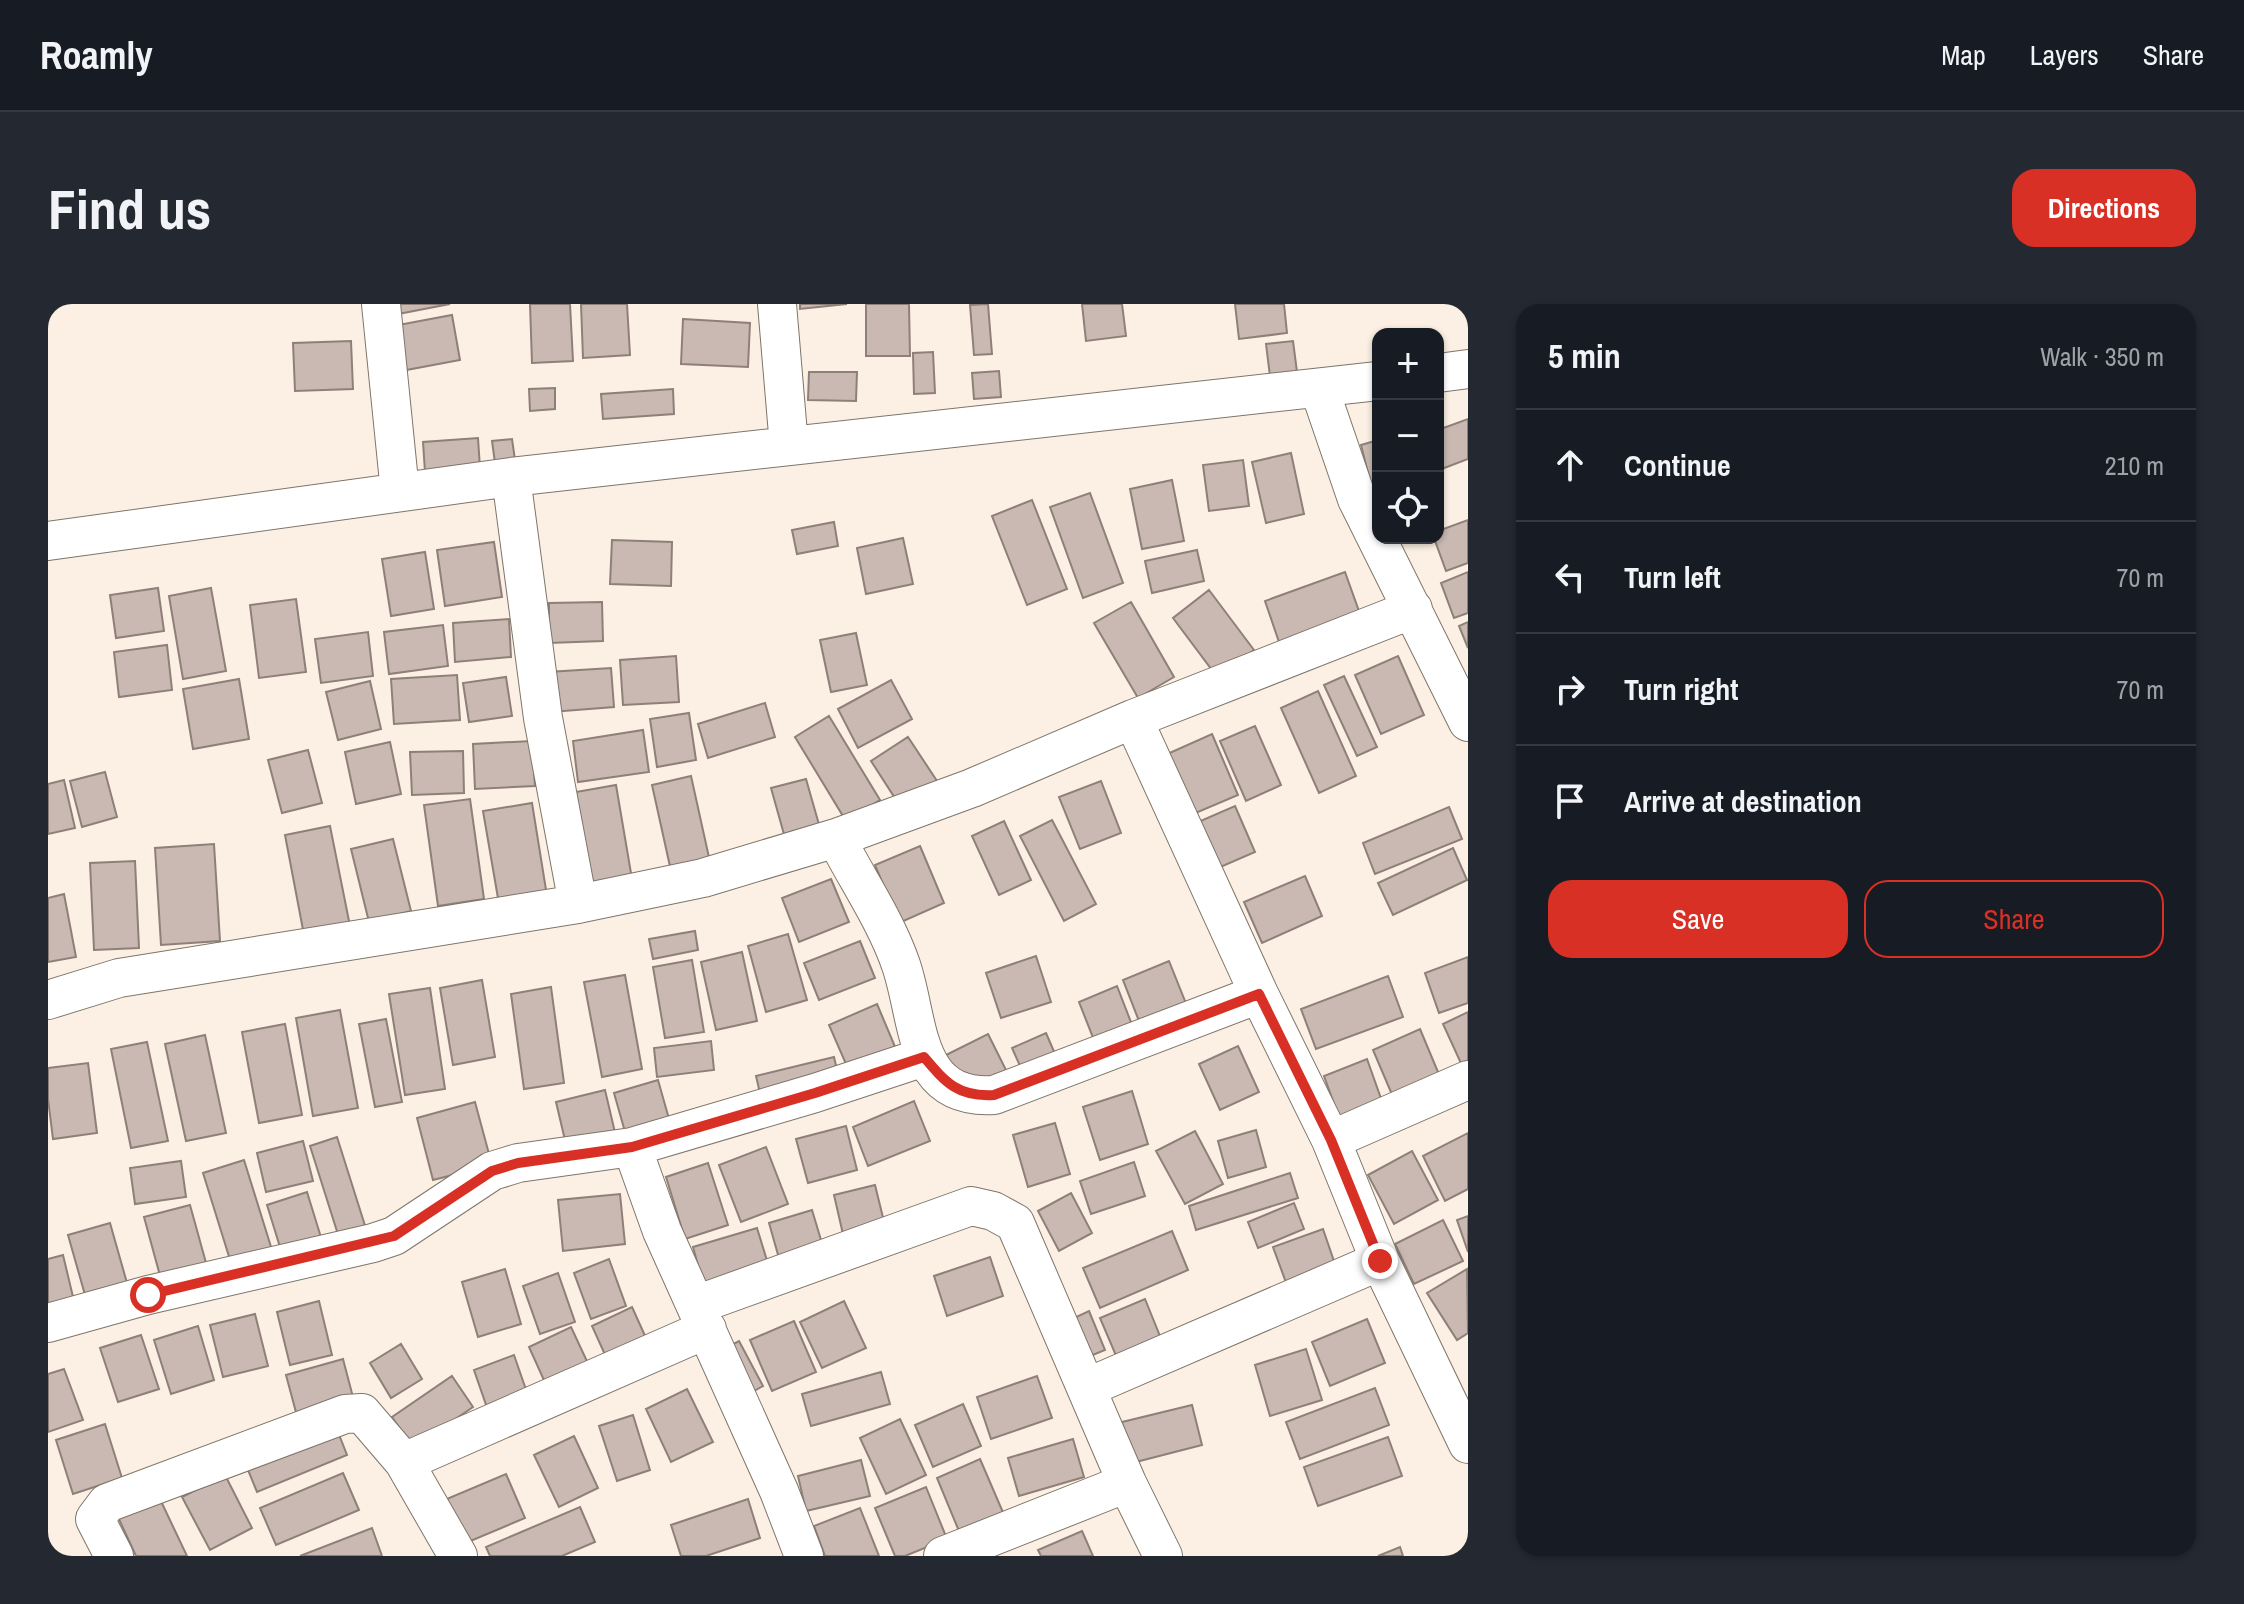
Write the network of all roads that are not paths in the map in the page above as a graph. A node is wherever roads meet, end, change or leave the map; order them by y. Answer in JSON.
{"nodes":[{"id":1,"x":381,"y":304,"type":"edge"},
{"id":2,"x":777,"y":304,"type":"edge"},
{"id":3,"x":1468,"y":369,"type":"edge"},
{"id":4,"x":1444,"y":372,"type":"edge"},
{"id":5,"x":1372,"y":382,"type":"edge"},
{"id":6,"x":1319,"y":388,"type":"junction"},
{"id":7,"x":789,"y":446,"type":"junction"},
{"id":8,"x":511,"y":477,"type":"junction"},
{"id":9,"x":400,"y":492,"type":"junction"},
{"id":10,"x":48,"y":541,"type":"edge"},
{"id":11,"x":1413,"y":609,"type":"junction"},
{"id":12,"x":1133,"y":719,"type":"junction"},
{"id":13,"x":1468,"y":722,"type":"edge"},
{"id":14,"x":836,"y":838,"type":"junction"},
{"id":15,"x":578,"y":904,"type":"junction"},
{"id":16,"x":1259,"y":994,"type":"junction"},
{"id":17,"x":48,"y":1000,"type":"edge"},
{"id":18,"x":924,"y":1057,"type":"junction"},
{"id":19,"x":1468,"y":1080,"type":"edge"},
{"id":20,"x":1331,"y":1140,"type":"junction"},
{"id":21,"x":632,"y":1147,"type":"junction"},
{"id":22,"x":1380,"y":1261,"type":"junction"},
{"id":23,"x":701,"y":1317,"type":"junction"},
{"id":24,"x":48,"y":1323,"type":"edge"},
{"id":25,"x":1086,"y":1388,"type":"junction"},
{"id":26,"x":1468,"y":1444,"type":"edge"},
{"id":27,"x":404,"y":1462,"type":"junction"},
{"id":28,"x":1127,"y":1483,"type":"junction"},
{"id":29,"x":114,"y":1556,"type":"edge"},
{"id":30,"x":458,"y":1556,"type":"edge"},
{"id":31,"x":804,"y":1556,"type":"edge"},
{"id":32,"x":943,"y":1556,"type":"edge"},
{"id":33,"x":1163,"y":1556,"type":"edge"}],
"edges":[{"from":1,"to":9,"type":"street"},
{"from":2,"to":7,"type":"street"},
{"from":3,"to":4,"type":"street"},
{"from":5,"to":6,"type":"street"},
{"from":6,"to":7,"type":"street"},
{"from":6,"to":11,"type":"street"},
{"from":7,"to":8,"type":"street"},
{"from":8,"to":9,"type":"street"},
{"from":8,"to":15,"type":"street"},
{"from":9,"to":10,"type":"street"},
{"from":11,"to":12,"type":"street"},
{"from":11,"to":13,"type":"street"},
{"from":12,"to":14,"type":"street"},
{"from":12,"to":16,"type":"street"},
{"from":14,"to":15,"type":"street"},
{"from":14,"to":18,"type":"street"},
{"from":15,"to":17,"type":"street"},
{"from":16,"to":18,"type":"street"},
{"from":16,"to":20,"type":"street"},
{"from":18,"to":21,"type":"street"},
{"from":19,"to":20,"type":"street"},
{"from":20,"to":22,"type":"street"},
{"from":21,"to":23,"type":"street"},
{"from":21,"to":24,"type":"street"},
{"from":22,"to":25,"type":"street"},
{"from":22,"to":26,"type":"street"},
{"from":23,"to":25,"type":"street"},
{"from":23,"to":27,"type":"street"},
{"from":23,"to":31,"type":"street"},
{"from":25,"to":28,"type":"street"},
{"from":27,"to":29,"type":"street"},
{"from":27,"to":30,"type":"street"},
{"from":28,"to":32,"type":"street"},
{"from":28,"to":33,"type":"street"}]}
